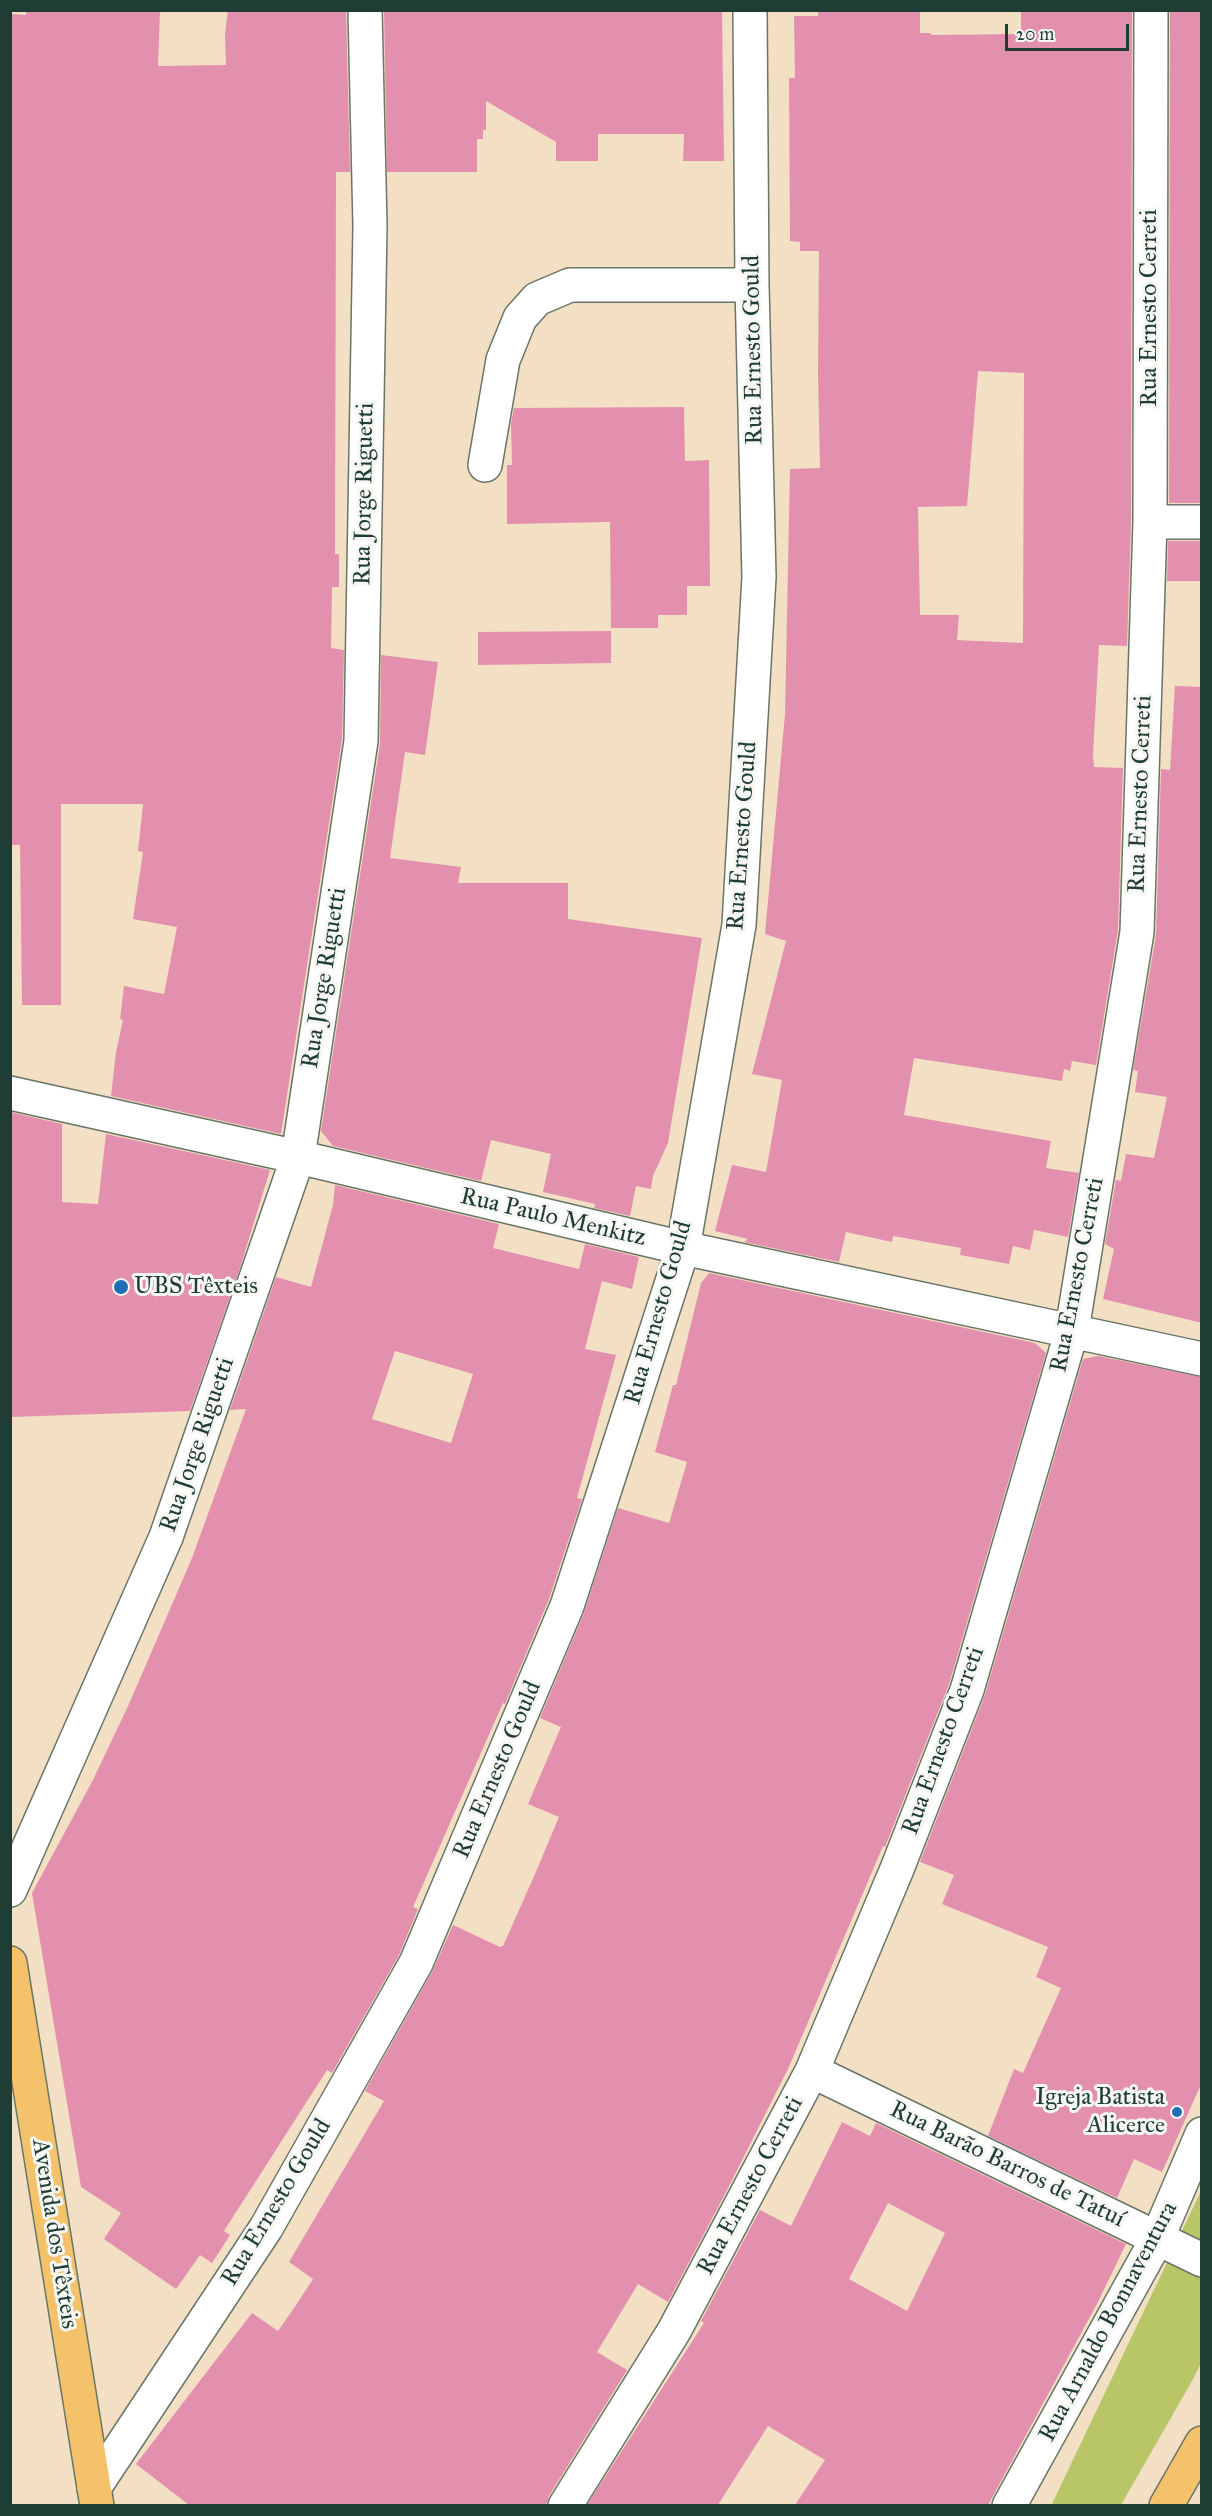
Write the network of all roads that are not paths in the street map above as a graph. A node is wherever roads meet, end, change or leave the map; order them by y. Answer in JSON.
{"nodes":[{"id":1,"x":365,"y":10,"type":"edge"},
{"id":2,"x":750,"y":10,"type":"edge"},
{"id":3,"x":1151,"y":10,"type":"edge"},
{"id":4,"x":752,"y":285,"type":"junction"},
{"id":5,"x":485,"y":465,"type":"dead end"},
{"id":6,"x":1150,"y":522,"type":"junction"},
{"id":7,"x":1202,"y":522,"type":"edge"},
{"id":8,"x":10,"y":1093,"type":"edge"},
{"id":9,"x":298,"y":1158,"type":"junction"},
{"id":10,"x":683,"y":1248,"type":"junction"},
{"id":11,"x":1072,"y":1330,"type":"junction"},
{"id":12,"x":1202,"y":1359,"type":"edge"},
{"id":13,"x":10,"y":1890,"type":"edge"},
{"id":14,"x":10,"y":1963,"type":"edge"},
{"id":15,"x":15,"y":2023,"type":"edge"},
{"id":16,"x":812,"y":2071,"type":"junction"},
{"id":17,"x":1202,"y":2134,"type":"edge"},
{"id":18,"x":1158,"y":2239,"type":"junction"},
{"id":19,"x":1202,"y":2260,"type":"edge"},
{"id":20,"x":1202,"y":2443,"type":"edge"},
{"id":21,"x":95,"y":2497,"type":"edge"},
{"id":22,"x":565,"y":2505,"type":"edge"},
{"id":23,"x":1009,"y":2505,"type":"edge"},
{"id":24,"x":1166,"y":2505,"type":"edge"}],
"edges":[{"from":1,"to":9,"type":"street","name":"Rua Jorge Riguetti"},
{"from":2,"to":4,"type":"street","name":"Rua Ernesto Gould"},
{"from":3,"to":6,"type":"street","name":"Rua Ernesto Cerreti"},
{"from":4,"to":5,"type":"street"},
{"from":4,"to":10,"type":"street","name":"Rua Ernesto Gould"},
{"from":6,"to":7,"type":"street"},
{"from":6,"to":11,"type":"street","name":"Rua Ernesto Cerreti"},
{"from":8,"to":9,"type":"street","name":"Rua Paulo Menkitz"},
{"from":9,"to":10,"type":"street","name":"Rua Paulo Menkitz"},
{"from":9,"to":13,"type":"street","name":"Rua Jorge Riguetti"},
{"from":10,"to":11,"type":"street","name":"Rua Paulo Menkitz"},
{"from":10,"to":21,"type":"street","name":"Rua Ernesto Gould"},
{"from":11,"to":12,"type":"street","name":"Rua Paulo Menkitz"},
{"from":11,"to":16,"type":"street","name":"Rua Ernesto Cerreti"},
{"from":14,"to":15,"type":"main road","name":"Avenida dos Têxteis"},
{"from":15,"to":21,"type":"main road","name":"Avenida dos Têxteis"},
{"from":16,"to":18,"type":"street","name":"Rua Barão Barros de Tatuí"},
{"from":16,"to":22,"type":"street","name":"Rua Ernesto Cerreti"},
{"from":17,"to":18,"type":"street","name":"Rua Arnaldo Bonnaventura"},
{"from":18,"to":19,"type":"street","name":"Rua Barão Barros de Tatuí"},
{"from":18,"to":23,"type":"street","name":"Rua Arnaldo Bonnaventura"},
{"from":20,"to":24,"type":"main road"}]}
